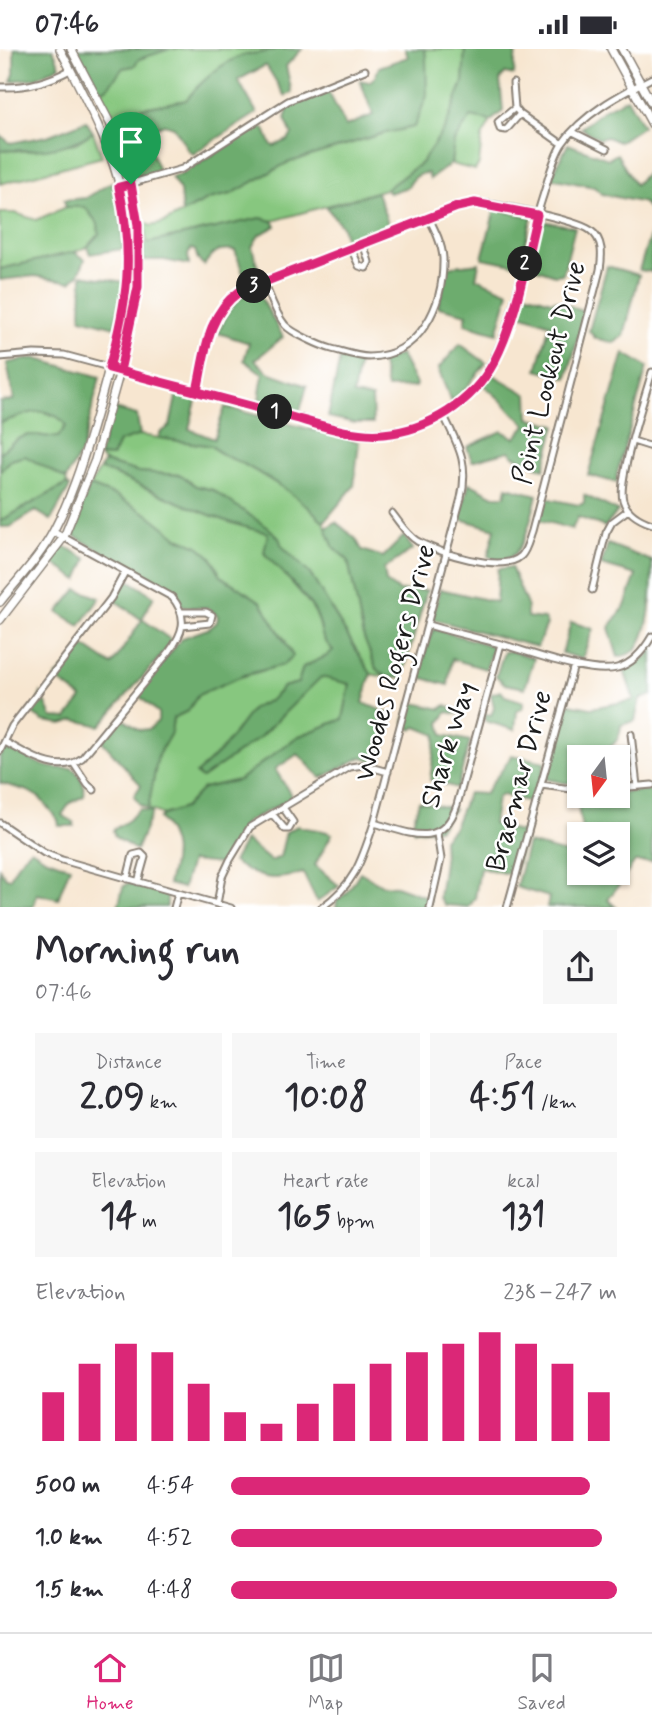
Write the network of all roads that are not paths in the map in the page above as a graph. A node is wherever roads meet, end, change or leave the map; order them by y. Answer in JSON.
{"nodes":[{"id":1,"x":60,"y":49,"type":"edge"},
{"id":2,"x":71,"y":49,"type":"edge"},
{"id":3,"x":611,"y":49,"type":"edge"},
{"id":4,"x":622,"y":49,"type":"edge"},
{"id":5,"x":70,"y":70,"type":"junction"},
{"id":6,"x":365,"y":70,"type":"dead end"},
{"id":7,"x":652,"y":78,"type":"edge"},
{"id":8,"x":88,"y":81,"type":"junction"},
{"id":9,"x":513,"y":83,"type":"dead end"},
{"id":10,"x":641,"y":83,"type":"junction"},
{"id":11,"x":79,"y":85,"type":"junction"},
{"id":12,"x":0,"y":87,"type":"edge"},
{"id":13,"x":633,"y":88,"type":"junction"},
{"id":14,"x":652,"y":104,"type":"edge"},
{"id":15,"x":514,"y":108,"type":"junction"},
{"id":16,"x":520,"y":114,"type":"junction"},
{"id":17,"x":110,"y":123,"type":"junction"},
{"id":18,"x":652,"y":124,"type":"edge"},
{"id":19,"x":101,"y":129,"type":"junction"},
{"id":20,"x":573,"y":132,"type":"junction"},
{"id":21,"x":562,"y":145,"type":"junction"},
{"id":22,"x":607,"y":149,"type":"dead end"},
{"id":23,"x":131,"y":184,"type":"junction"},
{"id":24,"x":119,"y":187,"type":"junction"},
{"id":25,"x":537,"y":215,"type":"junction"},
{"id":26,"x":429,"y":218,"type":"junction"},
{"id":27,"x":138,"y":225,"type":"junction"},
{"id":28,"x":127,"y":226,"type":"junction"},
{"id":29,"x":363,"y":243,"type":"junction"},
{"id":30,"x":351,"y":248,"type":"junction"},
{"id":31,"x":264,"y":282,"type":"junction"},
{"id":32,"x":0,"y":358,"type":"edge"},
{"id":33,"x":109,"y":368,"type":"junction"},
{"id":34,"x":120,"y":371,"type":"junction"},
{"id":35,"x":652,"y":372,"type":"edge"},
{"id":36,"x":197,"y":391,"type":"junction"},
{"id":37,"x":443,"y":416,"type":"junction"},
{"id":38,"x":633,"y":441,"type":"junction"},
{"id":39,"x":652,"y":447,"type":"edge"},
{"id":40,"x":628,"y":510,"type":"junction"},
{"id":41,"x":392,"y":513,"type":"dead end"},
{"id":42,"x":652,"y":524,"type":"edge"},
{"id":43,"x":54,"y":532,"type":"junction"},
{"id":44,"x":64,"y":537,"type":"junction"},
{"id":45,"x":447,"y":552,"type":"junction"},
{"id":46,"x":125,"y":572,"type":"junction"},
{"id":47,"x":592,"y":590,"type":"dead end"},
{"id":48,"x":0,"y":602,"type":"edge"},
{"id":49,"x":181,"y":612,"type":"junction"},
{"id":50,"x":0,"y":620,"type":"edge"},
{"id":51,"x":428,"y":625,"type":"junction"},
{"id":52,"x":182,"y":626,"type":"junction"},
{"id":53,"x":652,"y":636,"type":"edge"},
{"id":54,"x":501,"y":644,"type":"junction"},
{"id":55,"x":573,"y":665,"type":"junction"},
{"id":56,"x":631,"y":734,"type":"dead end"},
{"id":57,"x":5,"y":742,"type":"junction"},
{"id":58,"x":0,"y":751,"type":"edge"},
{"id":59,"x":74,"y":764,"type":"junction"},
{"id":60,"x":388,"y":772,"type":"junction"},
{"id":61,"x":541,"y":785,"type":"junction"},
{"id":62,"x":652,"y":785,"type":"edge"},
{"id":63,"x":630,"y":786,"type":"edge"},
{"id":64,"x":637,"y":786,"type":"junction"},
{"id":65,"x":567,"y":788,"type":"edge"},
{"id":66,"x":94,"y":790,"type":"dead end"},
{"id":67,"x":284,"y":809,"type":"junction"},
{"id":68,"x":272,"y":815,"type":"junction"},
{"id":69,"x":0,"y":823,"type":"edge"},
{"id":70,"x":374,"y":823,"type":"junction"},
{"id":71,"x":437,"y":834,"type":"junction"},
{"id":72,"x":127,"y":879,"type":"junction"},
{"id":73,"x":138,"y":882,"type":"junction"},
{"id":74,"x":178,"y":893,"type":"junction"},
{"id":75,"x":330,"y":901,"type":"junction"},
{"id":76,"x":218,"y":904,"type":"junction"},
{"id":77,"x":174,"y":907,"type":"edge"},
{"id":78,"x":228,"y":907,"type":"edge"},
{"id":79,"x":322,"y":907,"type":"edge"},
{"id":80,"x":333,"y":907,"type":"edge"},
{"id":81,"x":430,"y":907,"type":"edge"},
{"id":82,"x":508,"y":907,"type":"edge"}],
"edges":[{"from":1,"to":5,"type":"street"},
{"from":2,"to":8,"type":"street"},
{"from":3,"to":13,"type":"street"},
{"from":4,"to":10,"type":"street"},
{"from":5,"to":11,"type":"street"},
{"from":5,"to":12,"type":"street"},
{"from":6,"to":23,"type":"street"},
{"from":7,"to":10,"type":"street"},
{"from":8,"to":11,"type":"street"},
{"from":8,"to":17,"type":"street"},
{"from":9,"to":15,"type":"street"},
{"from":10,"to":13,"type":"street"},
{"from":10,"to":14,"type":"street"},
{"from":11,"to":19,"type":"street"},
{"from":13,"to":18,"type":"street"},
{"from":13,"to":20,"type":"street"},
{"from":15,"to":16,"type":"street"},
{"from":15,"to":16,"type":"street"},
{"from":16,"to":21,"type":"street"},
{"from":17,"to":19,"type":"street"},
{"from":17,"to":23,"type":"street"},
{"from":19,"to":24,"type":"street"},
{"from":20,"to":21,"type":"street"},
{"from":20,"to":22,"type":"street"},
{"from":21,"to":25,"type":"street"},
{"from":23,"to":24,"type":"street"},
{"from":23,"to":27,"type":"street"},
{"from":24,"to":28,"type":"street"},
{"from":25,"to":26,"type":"street","name":"Point Lookout Drive"},
{"from":25,"to":37,"type":"street"},
{"from":25,"to":45,"type":"street","name":"Point Lookout Drive"},
{"from":26,"to":29,"type":"street","name":"Point Lookout Drive"},
{"from":26,"to":31,"type":"street"},
{"from":27,"to":28,"type":"street"},
{"from":27,"to":34,"type":"street"},
{"from":28,"to":33,"type":"street"},
{"from":29,"to":30,"type":"street","name":"Point Lookout Drive"},
{"from":29,"to":30,"type":"street"},
{"from":30,"to":31,"type":"street","name":"Point Lookout Drive"},
{"from":31,"to":36,"type":"street","name":"Point Lookout Drive"},
{"from":32,"to":33,"type":"street"},
{"from":33,"to":34,"type":"street"},
{"from":33,"to":43,"type":"street"},
{"from":34,"to":36,"type":"street"},
{"from":34,"to":44,"type":"street"},
{"from":35,"to":38,"type":"street"},
{"from":36,"to":37,"type":"street"},
{"from":37,"to":45,"type":"street","name":"Woodes Rogers Drive"},
{"from":38,"to":39,"type":"street"},
{"from":38,"to":40,"type":"street"},
{"from":40,"to":42,"type":"street"},
{"from":40,"to":47,"type":"street"},
{"from":41,"to":45,"type":"street"},
{"from":43,"to":44,"type":"street"},
{"from":43,"to":48,"type":"street"},
{"from":44,"to":46,"type":"street"},
{"from":44,"to":50,"type":"street"},
{"from":45,"to":51,"type":"street","name":"Woodes Rogers Drive"},
{"from":46,"to":49,"type":"street"},
{"from":46,"to":57,"type":"street"},
{"from":49,"to":52,"type":"street"},
{"from":49,"to":52,"type":"street"},
{"from":51,"to":54,"type":"street"},
{"from":51,"to":60,"type":"street","name":"Woodes Rogers Drive"},
{"from":52,"to":59,"type":"street"},
{"from":53,"to":55,"type":"street"},
{"from":54,"to":55,"type":"street"},
{"from":54,"to":71,"type":"street","name":"Shark Way"},
{"from":55,"to":61,"type":"street","name":"Braemar Drive"},
{"from":56,"to":64,"type":"street"},
{"from":57,"to":58,"type":"street"},
{"from":57,"to":59,"type":"street"},
{"from":59,"to":66,"type":"street"},
{"from":60,"to":67,"type":"street"},
{"from":60,"to":70,"type":"street","name":"Woodes Rogers Drive"},
{"from":61,"to":65,"type":"street"},
{"from":61,"to":82,"type":"street","name":"Braemar Drive"},
{"from":62,"to":64,"type":"street"},
{"from":63,"to":64,"type":"street"},
{"from":67,"to":68,"type":"street"},
{"from":67,"to":68,"type":"street"},
{"from":68,"to":76,"type":"street"},
{"from":69,"to":72,"type":"street"},
{"from":70,"to":71,"type":"street","name":"Shark Way"},
{"from":70,"to":75,"type":"street","name":"Woodes Rogers Drive"},
{"from":71,"to":81,"type":"street"},
{"from":72,"to":73,"type":"street"},
{"from":72,"to":73,"type":"street"},
{"from":73,"to":74,"type":"street"},
{"from":74,"to":76,"type":"street"},
{"from":74,"to":77,"type":"street"},
{"from":75,"to":79,"type":"street","name":"Woodes Rogers Drive"},
{"from":75,"to":80,"type":"street"},
{"from":76,"to":78,"type":"street"}]}
